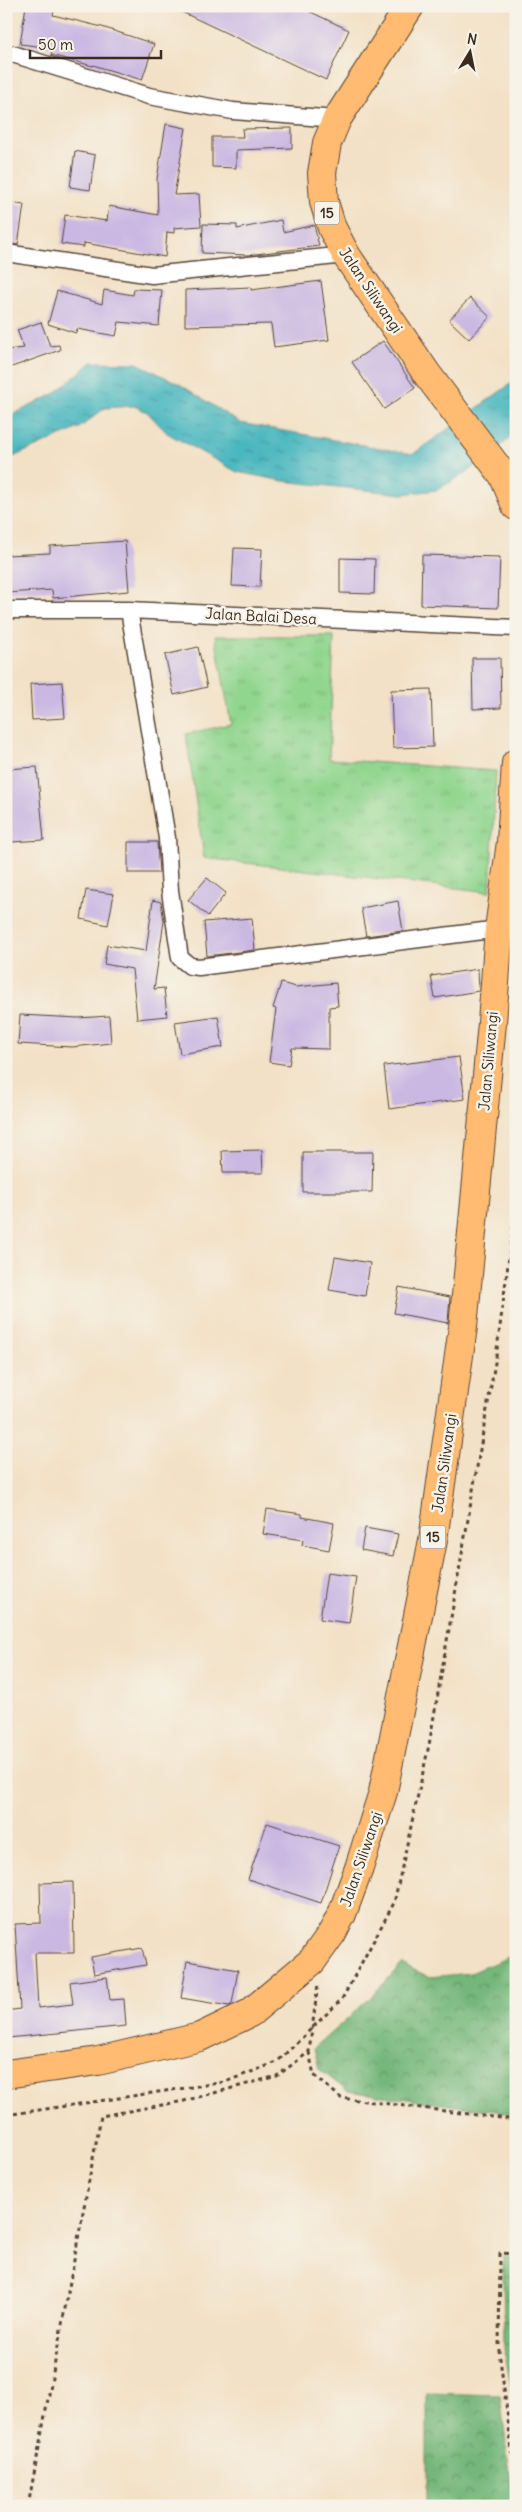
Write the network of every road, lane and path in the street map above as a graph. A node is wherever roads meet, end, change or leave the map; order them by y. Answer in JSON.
{"nodes":[{"id":1,"x":410,"y":6,"type":"edge"},
{"id":2,"x":6,"y":52,"type":"edge"},
{"id":3,"x":337,"y":119,"type":"junction"},
{"id":4,"x":6,"y":253,"type":"edge"},
{"id":5,"x":346,"y":255,"type":"junction"},
{"id":6,"x":516,"y":506,"type":"edge"},
{"id":7,"x":6,"y":610,"type":"edge"},
{"id":8,"x":130,"y":610,"type":"junction"},
{"id":9,"x":516,"y":628,"type":"edge"},
{"id":10,"x":516,"y":763,"type":"edge"},
{"id":11,"x":499,"y":929,"type":"junction"},
{"id":12,"x":319,"y":1982,"type":"dead end"},
{"id":13,"x":309,"y":2052,"type":"junction"},
{"id":14,"x":6,"y":2074,"type":"edge"},
{"id":15,"x":516,"y":2120,"type":"edge"},
{"id":16,"x":516,"y":2254,"type":"edge"},
{"id":17,"x":516,"y":2480,"type":"edge"},
{"id":18,"x":28,"y":2506,"type":"edge"}],
"edges":[{"from":1,"to":3,"type":"highway","name":"Jalan Siliwangi","number":"15"},
{"from":2,"to":3,"type":"street"},
{"from":3,"to":5,"type":"highway","name":"Jalan Siliwangi","number":"15"},
{"from":4,"to":5,"type":"street"},
{"from":5,"to":6,"type":"highway","name":"Jalan Siliwangi","number":"15"},
{"from":7,"to":8,"type":"street","name":"Jalan Balai Desa"},
{"from":8,"to":9,"type":"street","name":"Jalan Balai Desa"},
{"from":8,"to":11,"type":"street"},
{"from":10,"to":11,"type":"highway","name":"Jalan Siliwangi","number":"15"},
{"from":11,"to":14,"type":"highway","name":"Jalan Siliwangi","number":"15"},
{"from":12,"to":13,"type":"path"},
{"from":13,"to":15,"type":"path"},
{"from":13,"to":18,"type":"path"},
{"from":16,"to":17,"type":"path"}]}
